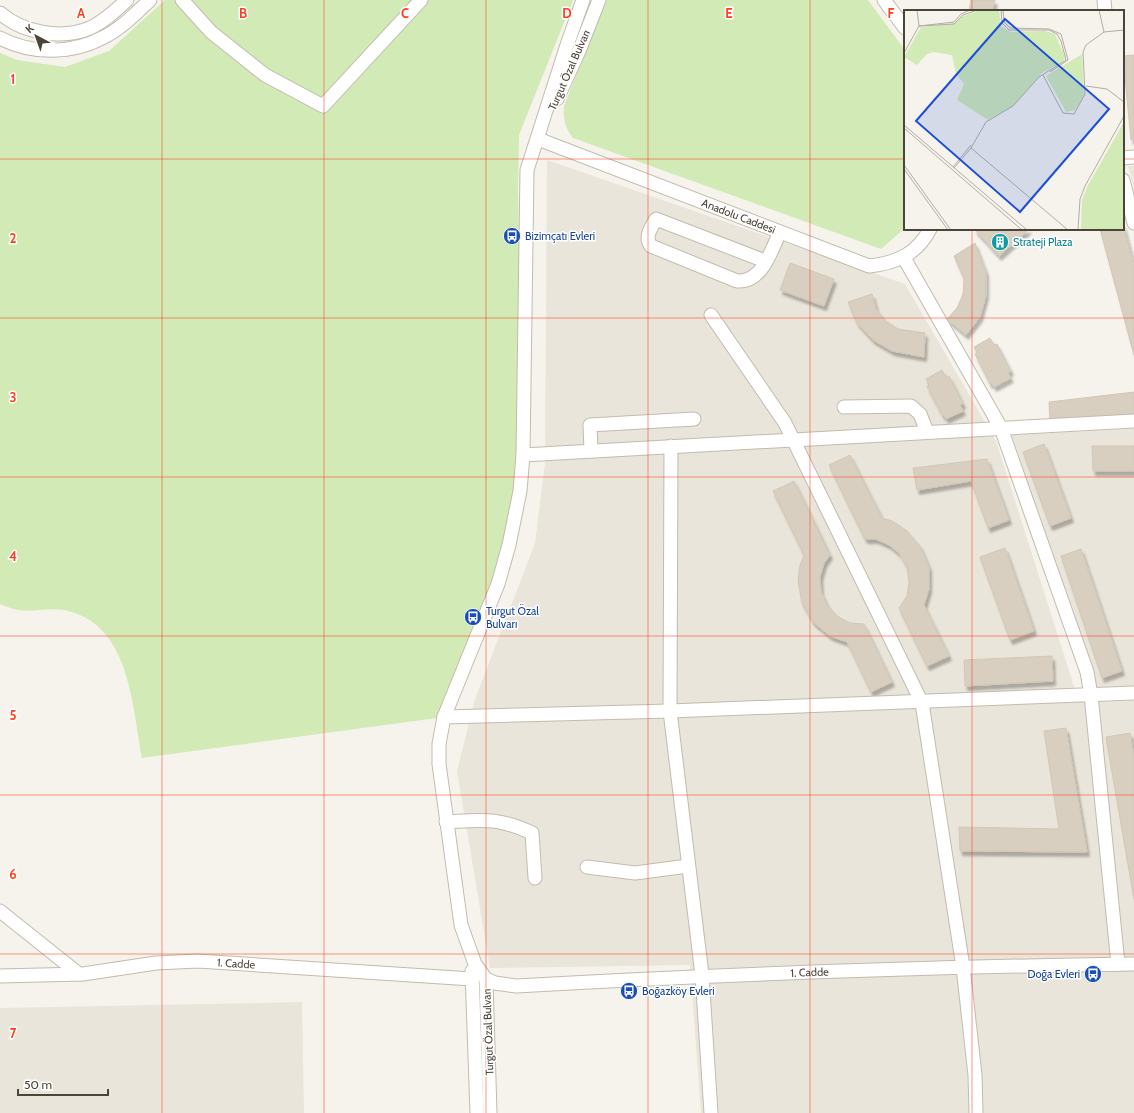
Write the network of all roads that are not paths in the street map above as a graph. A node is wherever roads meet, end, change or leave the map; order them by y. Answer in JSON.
{"nodes":[{"id":1,"x":127,"y":0,"type":"edge"},
{"id":2,"x":150,"y":0,"type":"edge"},
{"id":3,"x":182,"y":0,"type":"edge"},
{"id":4,"x":421,"y":0,"type":"edge"},
{"id":5,"x":583,"y":0,"type":"edge"},
{"id":6,"x":599,"y":0,"type":"edge"},
{"id":7,"x":884,"y":0,"type":"edge"},
{"id":8,"x":1104,"y":0,"type":"edge"},
{"id":9,"x":1105,"y":10,"type":"edge"},
{"id":10,"x":0,"y":13,"type":"edge"},
{"id":11,"x":904,"y":27,"type":"edge"},
{"id":12,"x":0,"y":38,"type":"edge"},
{"id":13,"x":538,"y":138,"type":"junction"},
{"id":14,"x":1134,"y":156,"type":"edge"},
{"id":15,"x":1124,"y":158,"type":"edge"},
{"id":16,"x":1124,"y":184,"type":"edge"},
{"id":17,"x":1134,"y":223,"type":"edge"},
{"id":18,"x":929,"y":230,"type":"edge"},
{"id":19,"x":780,"y":232,"type":"junction"},
{"id":20,"x":904,"y":258,"type":"junction"},
{"id":21,"x":765,"y":261,"type":"junction"},
{"id":22,"x":711,"y":315,"type":"dead end"},
{"id":23,"x":844,"y":407,"type":"dead end"},
{"id":24,"x":694,"y":419,"type":"dead end"},
{"id":25,"x":1134,"y":421,"type":"edge"},
{"id":26,"x":1001,"y":428,"type":"junction"},
{"id":27,"x":927,"y":432,"type":"junction"},
{"id":28,"x":794,"y":441,"type":"junction"},
{"id":29,"x":671,"y":446,"type":"junction"},
{"id":30,"x":591,"y":451,"type":"junction"},
{"id":31,"x":523,"y":455,"type":"junction"},
{"id":32,"x":1134,"y":693,"type":"edge"},
{"id":33,"x":1091,"y":695,"type":"junction"},
{"id":34,"x":922,"y":702,"type":"junction"},
{"id":35,"x":670,"y":711,"type":"junction"},
{"id":36,"x":444,"y":717,"type":"junction"},
{"id":37,"x":446,"y":822,"type":"junction"},
{"id":38,"x":587,"y":866,"type":"dead end"},
{"id":39,"x":688,"y":866,"type":"junction"},
{"id":40,"x":535,"y":878,"type":"dead end"},
{"id":41,"x":0,"y":911,"type":"edge"},
{"id":42,"x":471,"y":955,"type":"junction"},
{"id":43,"x":1118,"y":964,"type":"junction"},
{"id":44,"x":1134,"y":964,"type":"edge"},
{"id":45,"x":963,"y":967,"type":"junction"},
{"id":46,"x":79,"y":974,"type":"junction"},
{"id":47,"x":702,"y":975,"type":"junction"},
{"id":48,"x":0,"y":976,"type":"edge"},
{"id":49,"x":472,"y":979,"type":"junction"},
{"id":50,"x":486,"y":979,"type":"junction"},
{"id":51,"x":477,"y":1113,"type":"edge"},
{"id":52,"x":490,"y":1113,"type":"edge"},
{"id":53,"x":711,"y":1113,"type":"edge"},
{"id":54,"x":976,"y":1113,"type":"edge"}],
"edges":[{"from":1,"to":10,"type":"street"},
{"from":2,"to":12,"type":"street"},
{"from":3,"to":4,"type":"street"},
{"from":5,"to":13,"type":"street","name":"Turgut Özal Bulvarı"},
{"from":6,"to":13,"type":"street","name":"Turgut Özal Bulvarı"},
{"from":7,"to":11,"type":"street"},
{"from":8,"to":9,"type":"street"},
{"from":13,"to":19,"type":"street","name":"Anadolu Caddesi"},
{"from":13,"to":31,"type":"street","name":"Turgut Özal Bulvarı"},
{"from":14,"to":15,"type":"street"},
{"from":16,"to":17,"type":"street"},
{"from":18,"to":20,"type":"street","name":"Anadolu Caddesi"},
{"from":19,"to":20,"type":"street","name":"Anadolu Caddesi"},
{"from":19,"to":21,"type":"street"},
{"from":20,"to":26,"type":"street"},
{"from":21,"to":21,"type":"street"},
{"from":22,"to":28,"type":"street"},
{"from":23,"to":27,"type":"street"},
{"from":24,"to":30,"type":"street"},
{"from":25,"to":26,"type":"street"},
{"from":26,"to":27,"type":"street"},
{"from":26,"to":33,"type":"street"},
{"from":27,"to":28,"type":"street"},
{"from":28,"to":29,"type":"street"},
{"from":28,"to":34,"type":"street"},
{"from":29,"to":30,"type":"street"},
{"from":29,"to":35,"type":"street"},
{"from":30,"to":31,"type":"street"},
{"from":31,"to":36,"type":"street","name":"Turgut Özal Bulvarı"},
{"from":32,"to":33,"type":"street"},
{"from":33,"to":34,"type":"street"},
{"from":33,"to":43,"type":"street"},
{"from":34,"to":35,"type":"street"},
{"from":34,"to":45,"type":"street"},
{"from":35,"to":36,"type":"street"},
{"from":35,"to":39,"type":"street"},
{"from":36,"to":37,"type":"street","name":"Turgut Özal Bulvarı"},
{"from":37,"to":40,"type":"street"},
{"from":37,"to":42,"type":"street","name":"Turgut Özal Bulvarı"},
{"from":38,"to":39,"type":"street"},
{"from":39,"to":47,"type":"street"},
{"from":41,"to":46,"type":"street"},
{"from":42,"to":49,"type":"street","name":"Turgut Özal Bulvarı"},
{"from":42,"to":50,"type":"street","name":"Turgut Özal Bulvarı"},
{"from":43,"to":44,"type":"street","name":"1. Cadde"},
{"from":43,"to":45,"type":"street","name":"1. Cadde"},
{"from":45,"to":47,"type":"street","name":"1. Cadde"},
{"from":45,"to":54,"type":"street"},
{"from":46,"to":48,"type":"street","name":"1. Cadde"},
{"from":46,"to":49,"type":"street","name":"1. Cadde"},
{"from":47,"to":50,"type":"street","name":"1. Cadde"},
{"from":47,"to":53,"type":"street"},
{"from":49,"to":51,"type":"street","name":"Turgut Özal Bulvarı"},
{"from":50,"to":52,"type":"street","name":"Turgut Özal Bulvarı"}]}
